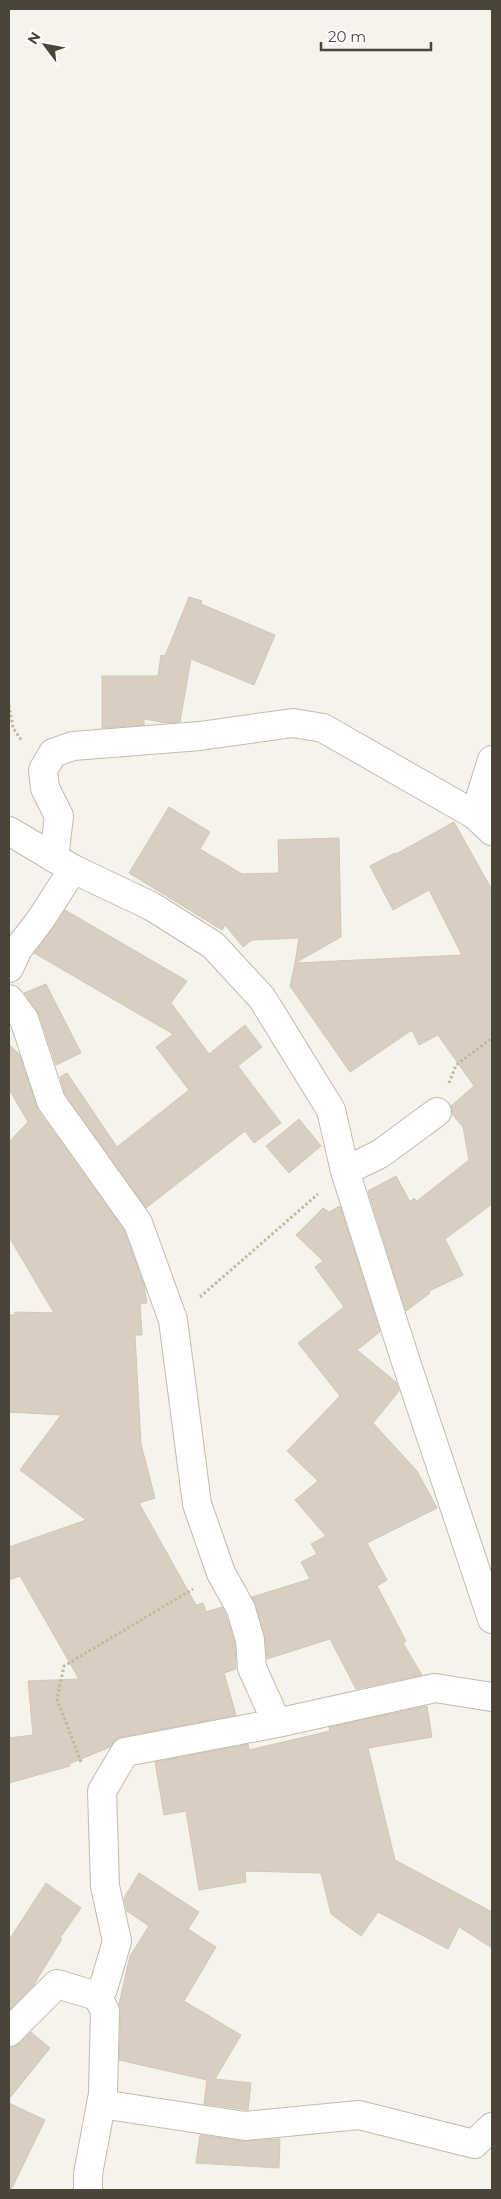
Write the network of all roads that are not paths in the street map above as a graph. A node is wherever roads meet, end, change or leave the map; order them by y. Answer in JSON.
{"nodes":[{"id":1,"x":492,"y":760,"type":"edge"},
{"id":2,"x":484,"y":823,"type":"edge"},
{"id":3,"x":9,"y":831,"type":"edge"},
{"id":4,"x":64,"y":863,"type":"junction"},
{"id":5,"x":9,"y":968,"type":"edge"},
{"id":6,"x":9,"y":999,"type":"edge"},
{"id":7,"x":437,"y":1112,"type":"road end"},
{"id":8,"x":345,"y":1171,"type":"junction"},
{"id":9,"x":492,"y":1619,"type":"edge"},
{"id":10,"x":492,"y":1697,"type":"edge"},
{"id":11,"x":277,"y":1723,"type":"junction"},
{"id":12,"x":97,"y":1996,"type":"junction"},
{"id":13,"x":9,"y":2032,"type":"edge"},
{"id":14,"x":101,"y":2104,"type":"junction"},
{"id":15,"x":492,"y":2127,"type":"edge"},
{"id":16,"x":88,"y":2190,"type":"edge"}],
"edges":[{"from":1,"to":2,"type":"street"},
{"from":2,"to":4,"type":"street"},
{"from":3,"to":4,"type":"street"},
{"from":4,"to":5,"type":"street"},
{"from":4,"to":8,"type":"street"},
{"from":6,"to":11,"type":"street"},
{"from":7,"to":8,"type":"street"},
{"from":8,"to":9,"type":"street"},
{"from":10,"to":11,"type":"street"},
{"from":11,"to":12,"type":"street"},
{"from":12,"to":13,"type":"street"},
{"from":12,"to":14,"type":"street"},
{"from":14,"to":15,"type":"street"},
{"from":14,"to":16,"type":"street"}]}
